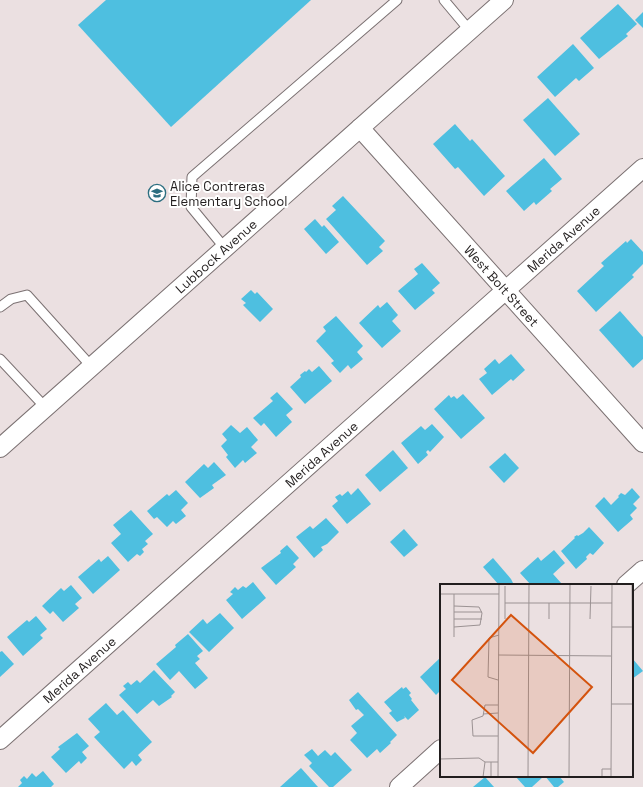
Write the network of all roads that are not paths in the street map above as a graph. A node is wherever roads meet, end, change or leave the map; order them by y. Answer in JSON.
{"nodes":[{"id":1,"x":397,"y":0,"type":"edge"},
{"id":2,"x":444,"y":0,"type":"edge"},
{"id":3,"x":504,"y":0,"type":"edge"},
{"id":4,"x":470,"y":31,"type":"junction"},
{"id":5,"x":360,"y":128,"type":"junction"},
{"id":6,"x":643,"y":168,"type":"edge"},
{"id":7,"x":224,"y":247,"type":"junction"},
{"id":8,"x":506,"y":291,"type":"junction"},
{"id":9,"x":0,"y":307,"type":"edge"},
{"id":10,"x":0,"y":359,"type":"edge"},
{"id":11,"x":91,"y":366,"type":"junction"},
{"id":12,"x":45,"y":408,"type":"junction"},
{"id":13,"x":643,"y":443,"type":"edge"},
{"id":14,"x":0,"y":448,"type":"edge"},
{"id":15,"x":643,"y":570,"type":"edge"},
{"id":16,"x":627,"y":584,"type":"edge"},
{"id":17,"x":0,"y":740,"type":"edge"},
{"id":18,"x":440,"y":750,"type":"edge"},
{"id":19,"x":399,"y":787,"type":"edge"}],
"edges":[{"from":1,"to":7,"type":"lane"},
{"from":2,"to":4,"type":"lane"},
{"from":3,"to":4,"type":"street","name":"Lubbock Avenue"},
{"from":4,"to":5,"type":"street","name":"Lubbock Avenue"},
{"from":5,"to":7,"type":"street","name":"Lubbock Avenue"},
{"from":5,"to":8,"type":"street","name":"West Bolt Street"},
{"from":6,"to":8,"type":"street","name":"Merida Avenue"},
{"from":7,"to":11,"type":"street","name":"Lubbock Avenue"},
{"from":8,"to":13,"type":"street","name":"West Bolt Street"},
{"from":8,"to":17,"type":"street","name":"Merida Avenue"},
{"from":9,"to":11,"type":"lane"},
{"from":10,"to":12,"type":"lane"},
{"from":11,"to":12,"type":"street","name":"Lubbock Avenue"},
{"from":12,"to":14,"type":"street","name":"Lubbock Avenue"},
{"from":15,"to":16,"type":"street"},
{"from":18,"to":19,"type":"street"}]}
